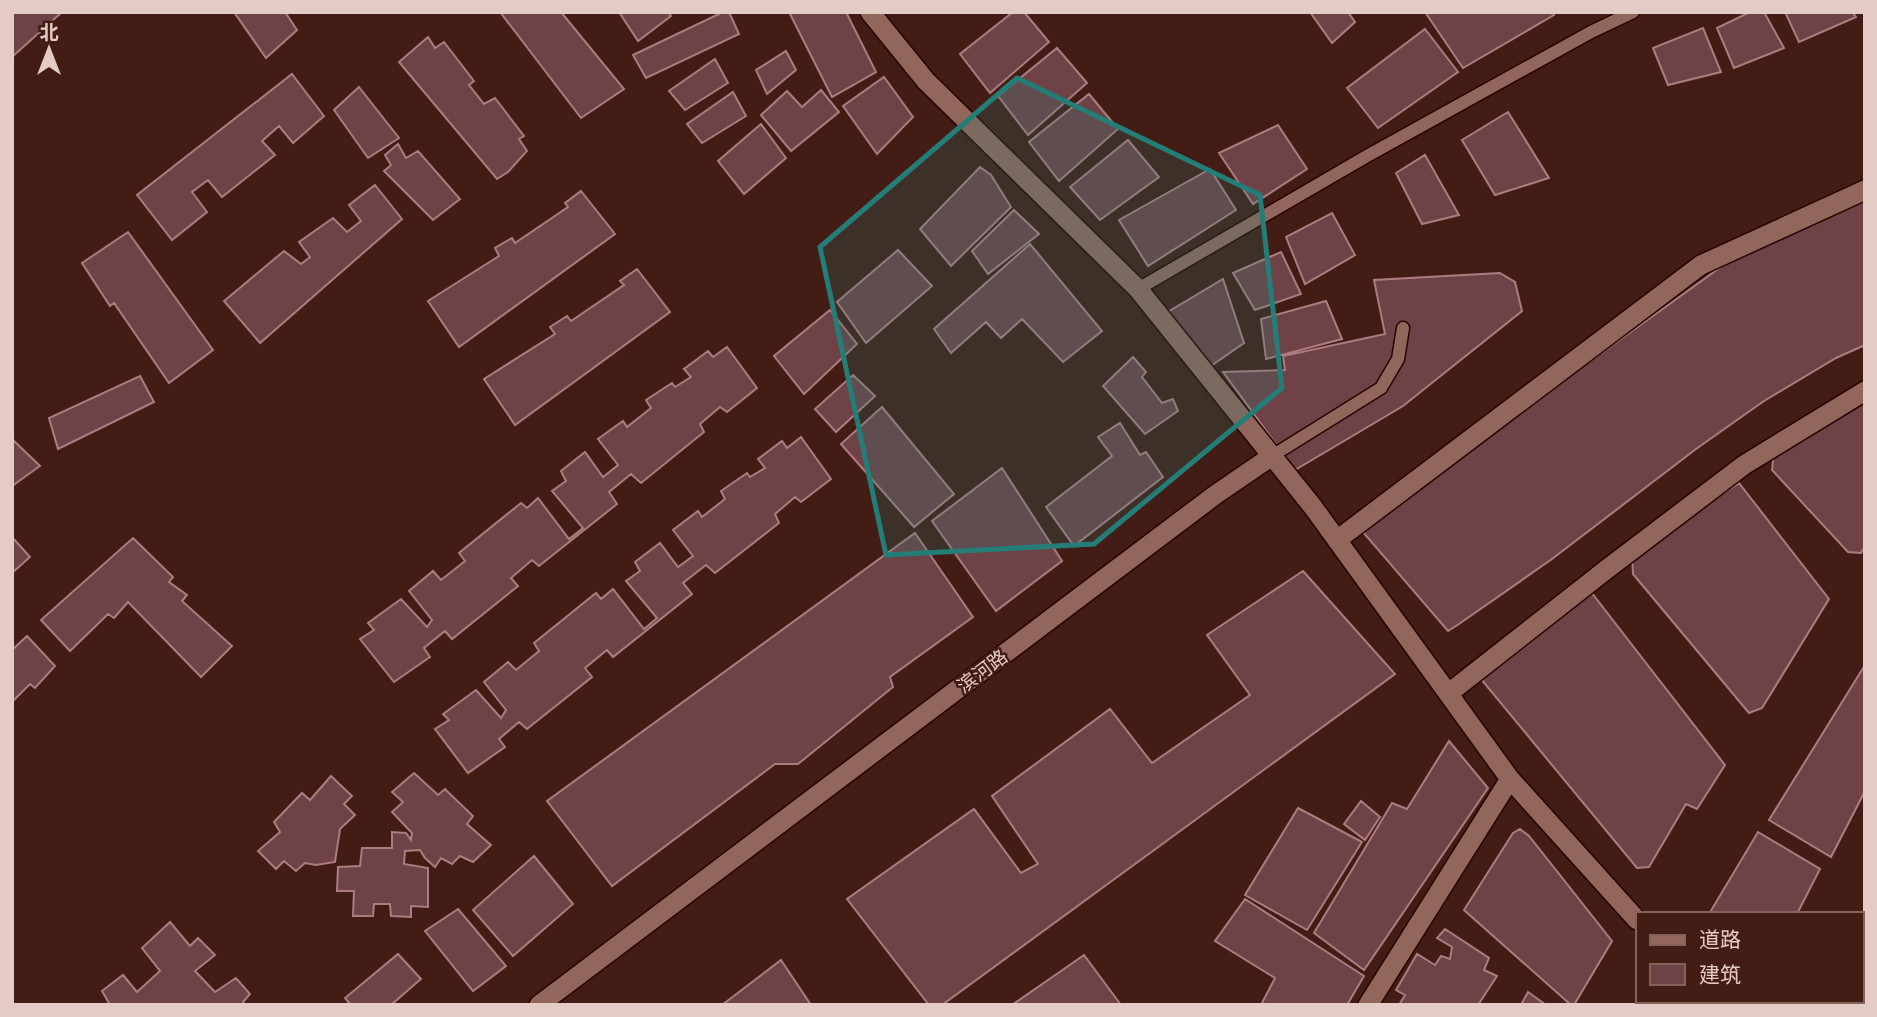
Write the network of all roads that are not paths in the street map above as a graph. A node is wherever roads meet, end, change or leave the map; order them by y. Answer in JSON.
{"nodes":[{"id":1,"x":870,"y":12,"type":"edge"},
{"id":2,"x":1633,"y":12,"type":"edge"},
{"id":3,"x":1865,"y":190,"type":"edge"},
{"id":4,"x":1138,"y":289,"type":"junction"},
{"id":5,"x":1403,"y":328,"type":"dead end"},
{"id":6,"x":1865,"y":391,"type":"edge"},
{"id":7,"x":1272,"y":456,"type":"junction"},
{"id":8,"x":1337,"y":540,"type":"junction"},
{"id":9,"x":1449,"y":693,"type":"junction"},
{"id":10,"x":1510,"y":779,"type":"junction"},
{"id":11,"x":1636,"y":919,"type":"edge"},
{"id":12,"x":539,"y":1005,"type":"edge"},
{"id":13,"x":1368,"y":1005,"type":"edge"}],
"edges":[{"from":1,"to":4,"type":"street"},
{"from":2,"to":4,"type":"lane"},
{"from":3,"to":8,"type":"street"},
{"from":4,"to":7,"type":"street"},
{"from":5,"to":7,"type":"lane","name":"滨河路"},
{"from":6,"to":9,"type":"street"},
{"from":7,"to":8,"type":"street"},
{"from":7,"to":12,"type":"street","name":"滨河路"},
{"from":8,"to":9,"type":"street"},
{"from":9,"to":10,"type":"street"},
{"from":10,"to":11,"type":"street"},
{"from":10,"to":13,"type":"street"}]}
